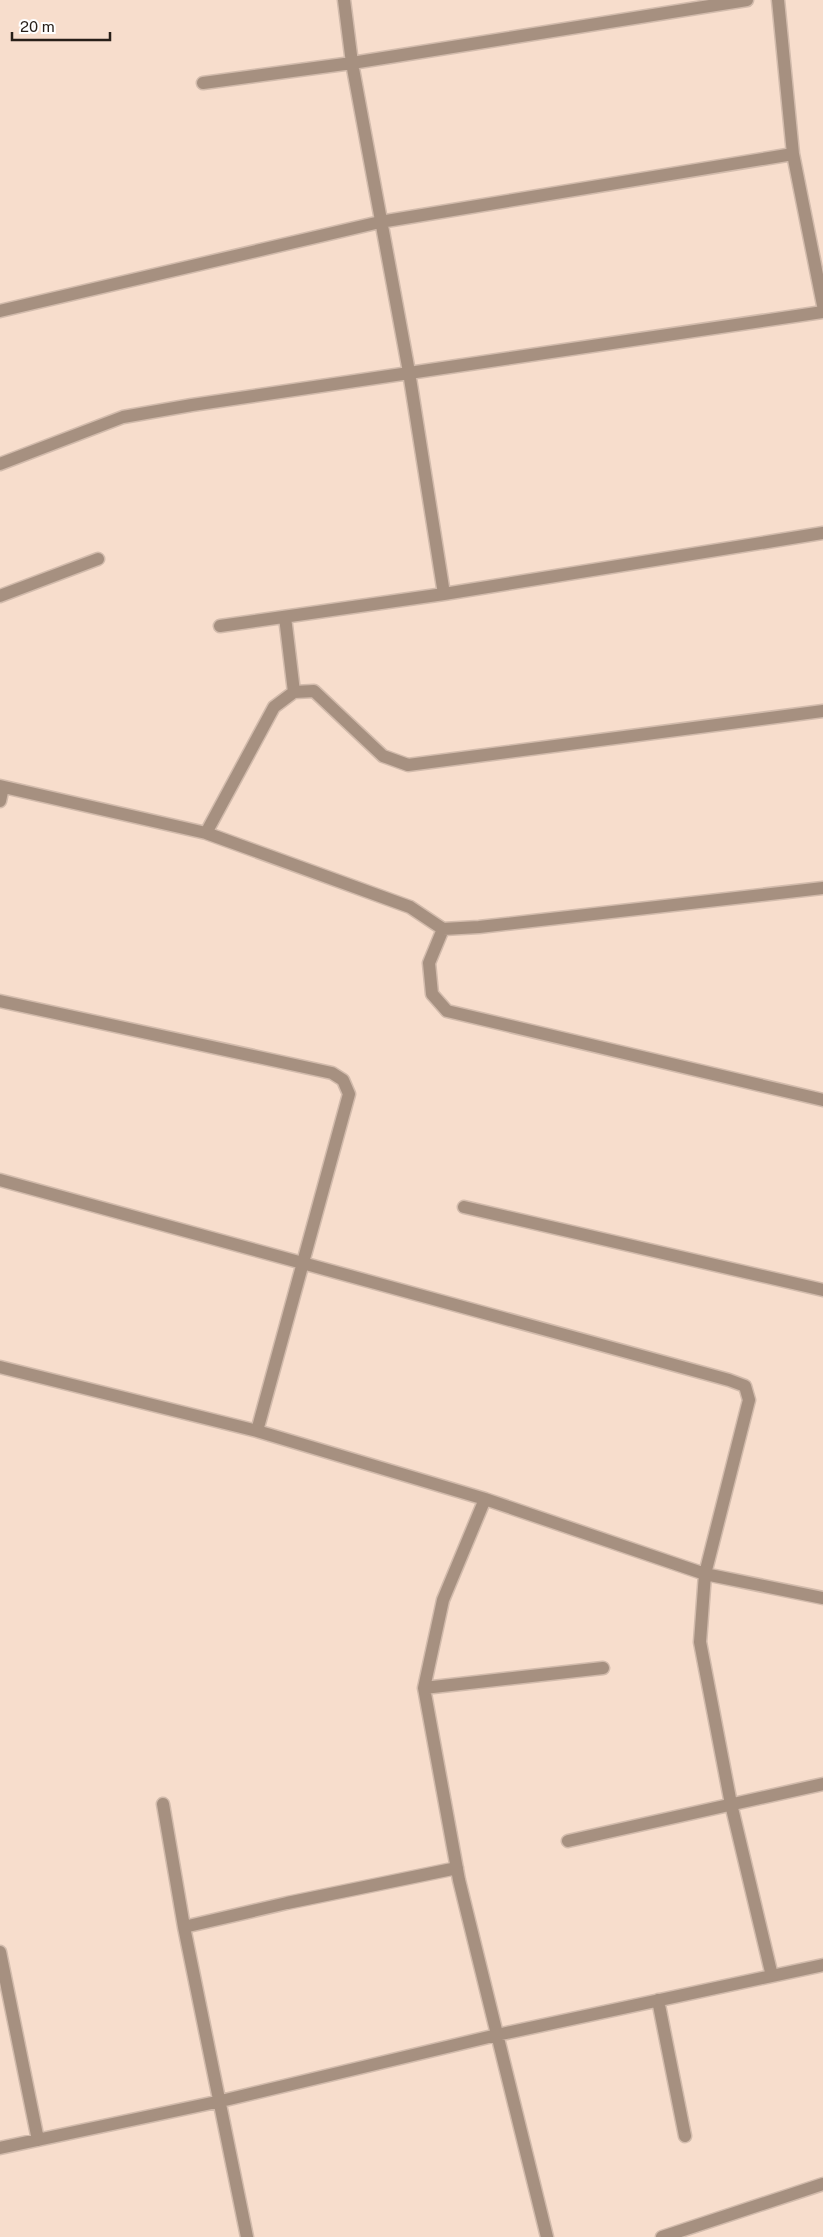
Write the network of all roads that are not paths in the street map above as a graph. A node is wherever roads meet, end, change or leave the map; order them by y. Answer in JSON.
{"nodes":[{"id":1,"x":344,"y":0,"type":"edge"},
{"id":2,"x":747,"y":0,"type":"edge"},
{"id":3,"x":778,"y":0,"type":"edge"},
{"id":4,"x":352,"y":63,"type":"junction"},
{"id":5,"x":203,"y":83,"type":"dead end"},
{"id":6,"x":793,"y":154,"type":"junction"},
{"id":7,"x":380,"y":222,"type":"junction"},
{"id":8,"x":823,"y":305,"type":"edge"},
{"id":9,"x":0,"y":311,"type":"edge"},
{"id":10,"x":823,"y":312,"type":"edge"},
{"id":11,"x":409,"y":372,"type":"junction"},
{"id":12,"x":0,"y":464,"type":"edge"},
{"id":13,"x":823,"y":533,"type":"edge"},
{"id":14,"x":98,"y":559,"type":"dead end"},
{"id":15,"x":444,"y":594,"type":"junction"},
{"id":16,"x":0,"y":596,"type":"edge"},
{"id":17,"x":284,"y":617,"type":"junction"},
{"id":18,"x":220,"y":626,"type":"dead end"},
{"id":19,"x":294,"y":692,"type":"junction"},
{"id":20,"x":823,"y":711,"type":"edge"},
{"id":21,"x":1,"y":787,"type":"edge"},
{"id":22,"x":0,"y":801,"type":"edge"},
{"id":23,"x":206,"y":833,"type":"junction"},
{"id":24,"x":823,"y":888,"type":"edge"},
{"id":25,"x":443,"y":929,"type":"junction"},
{"id":26,"x":0,"y":1001,"type":"edge"},
{"id":27,"x":823,"y":1100,"type":"edge"},
{"id":28,"x":0,"y":1180,"type":"edge"},
{"id":29,"x":464,"y":1208,"type":"dead end"},
{"id":30,"x":303,"y":1263,"type":"junction"},
{"id":31,"x":823,"y":1290,"type":"edge"},
{"id":32,"x":0,"y":1367,"type":"edge"},
{"id":33,"x":257,"y":1431,"type":"junction"},
{"id":34,"x":484,"y":1499,"type":"junction"},
{"id":35,"x":705,"y":1574,"type":"junction"},
{"id":36,"x":823,"y":1598,"type":"edge"},
{"id":37,"x":603,"y":1668,"type":"dead end"},
{"id":38,"x":424,"y":1688,"type":"junction"},
{"id":39,"x":823,"y":1784,"type":"edge"},
{"id":40,"x":163,"y":1804,"type":"dead end"},
{"id":41,"x":731,"y":1804,"type":"junction"},
{"id":42,"x":568,"y":1841,"type":"dead end"},
{"id":43,"x":457,"y":1868,"type":"junction"},
{"id":44,"x":184,"y":1927,"type":"junction"},
{"id":45,"x":0,"y":1952,"type":"edge"},
{"id":46,"x":823,"y":1965,"type":"edge"},
{"id":47,"x":772,"y":1976,"type":"junction"},
{"id":48,"x":658,"y":2000,"type":"junction"},
{"id":49,"x":497,"y":2035,"type":"junction"},
{"id":50,"x":221,"y":2101,"type":"junction"},
{"id":51,"x":685,"y":2136,"type":"dead end"},
{"id":52,"x":38,"y":2140,"type":"junction"},
{"id":53,"x":0,"y":2148,"type":"edge"},
{"id":54,"x":823,"y":2184,"type":"edge"},
{"id":55,"x":247,"y":2237,"type":"edge"},
{"id":56,"x":547,"y":2237,"type":"edge"},
{"id":57,"x":662,"y":2237,"type":"edge"}],
"edges":[{"from":1,"to":4,"type":"street"},
{"from":2,"to":4,"type":"street"},
{"from":3,"to":6,"type":"street"},
{"from":4,"to":5,"type":"street"},
{"from":4,"to":7,"type":"street"},
{"from":6,"to":7,"type":"street"},
{"from":6,"to":8,"type":"street"},
{"from":7,"to":9,"type":"street"},
{"from":7,"to":11,"type":"street"},
{"from":10,"to":11,"type":"street"},
{"from":11,"to":12,"type":"street"},
{"from":11,"to":15,"type":"street"},
{"from":13,"to":15,"type":"street"},
{"from":14,"to":16,"type":"street"},
{"from":15,"to":17,"type":"street"},
{"from":17,"to":18,"type":"street"},
{"from":17,"to":19,"type":"street"},
{"from":19,"to":20,"type":"street"},
{"from":19,"to":23,"type":"street"},
{"from":21,"to":22,"type":"street"},
{"from":21,"to":23,"type":"street"},
{"from":23,"to":25,"type":"street"},
{"from":24,"to":25,"type":"street"},
{"from":25,"to":27,"type":"street"},
{"from":26,"to":30,"type":"street"},
{"from":28,"to":30,"type":"street"},
{"from":29,"to":31,"type":"street"},
{"from":30,"to":33,"type":"street"},
{"from":30,"to":35,"type":"street"},
{"from":32,"to":33,"type":"street"},
{"from":33,"to":34,"type":"street"},
{"from":34,"to":35,"type":"street"},
{"from":34,"to":38,"type":"street"},
{"from":35,"to":36,"type":"street"},
{"from":35,"to":41,"type":"street"},
{"from":37,"to":38,"type":"street"},
{"from":38,"to":43,"type":"street"},
{"from":39,"to":41,"type":"street"},
{"from":40,"to":44,"type":"street"},
{"from":41,"to":42,"type":"street"},
{"from":41,"to":47,"type":"street"},
{"from":43,"to":44,"type":"street"},
{"from":43,"to":49,"type":"street"},
{"from":44,"to":50,"type":"street"},
{"from":45,"to":52,"type":"street"},
{"from":46,"to":47,"type":"street"},
{"from":47,"to":48,"type":"street"},
{"from":48,"to":49,"type":"street"},
{"from":48,"to":51,"type":"street"},
{"from":49,"to":50,"type":"street"},
{"from":49,"to":56,"type":"street"},
{"from":50,"to":52,"type":"street"},
{"from":50,"to":55,"type":"street"},
{"from":52,"to":53,"type":"street"},
{"from":54,"to":57,"type":"street"}]}
